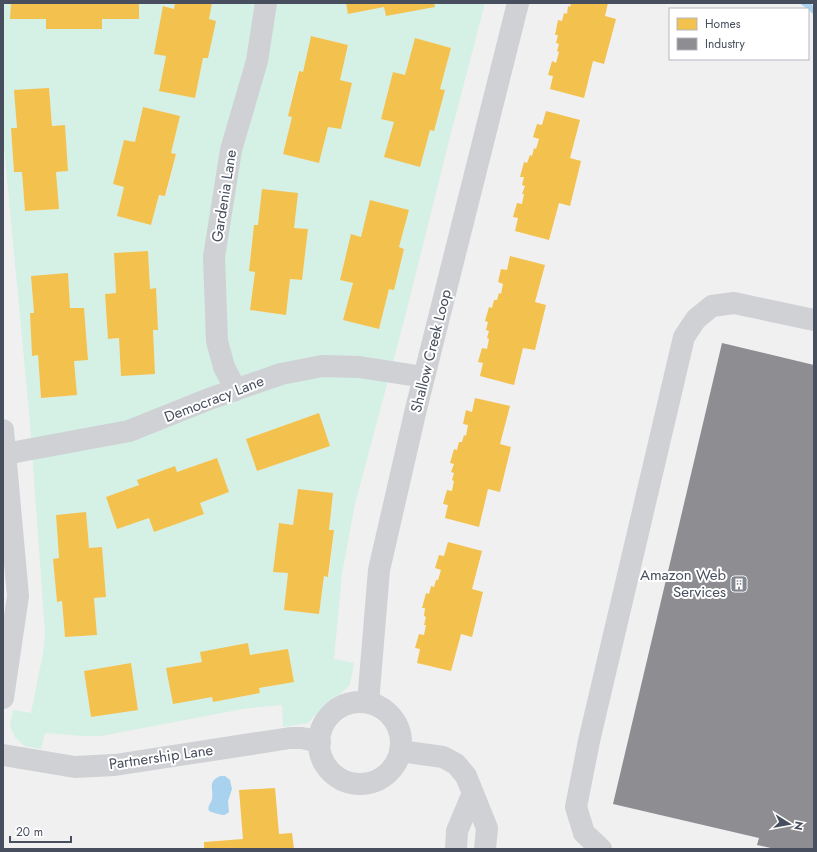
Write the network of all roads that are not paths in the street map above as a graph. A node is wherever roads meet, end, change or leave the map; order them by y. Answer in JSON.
{"nodes":[{"id":1,"x":266,"y":3,"type":"edge"},
{"id":2,"x":518,"y":3,"type":"edge"},
{"id":3,"x":814,"y":320,"type":"edge"},
{"id":4,"x":424,"y":377,"type":"junction"},
{"id":5,"x":236,"y":390,"type":"junction"},
{"id":6,"x":3,"y":430,"type":"edge"},
{"id":7,"x":5,"y":454,"type":"junction"},
{"id":8,"x":3,"y":698,"type":"edge"},
{"id":9,"x":368,"y":703,"type":"junction"},
{"id":10,"x":320,"y":742,"type":"junction"},
{"id":11,"x":400,"y":751,"type":"junction"},
{"id":12,"x":3,"y":755,"type":"edge"},
{"id":13,"x":473,"y":793,"type":"junction"},
{"id":14,"x":456,"y":849,"type":"edge"},
{"id":15,"x":485,"y":849,"type":"edge"},
{"id":16,"x":601,"y":849,"type":"edge"}],
"edges":[{"from":1,"to":5,"type":"street","name":"Gardenia Lane"},
{"from":2,"to":4,"type":"street","name":"Shallow Creek Loop"},
{"from":3,"to":16,"type":"street"},
{"from":4,"to":5,"type":"street","name":"Democracy Lane"},
{"from":4,"to":9,"type":"street","name":"Shallow Creek Loop"},
{"from":5,"to":7,"type":"street","name":"Democracy Lane"},
{"from":6,"to":7,"type":"street"},
{"from":7,"to":8,"type":"street"},
{"from":9,"to":10,"type":"street"},
{"from":9,"to":11,"type":"street"},
{"from":10,"to":11,"type":"street"},
{"from":10,"to":12,"type":"street","name":"Partnership Lane"},
{"from":11,"to":13,"type":"street"},
{"from":13,"to":14,"type":"street"},
{"from":13,"to":15,"type":"street"}]}
